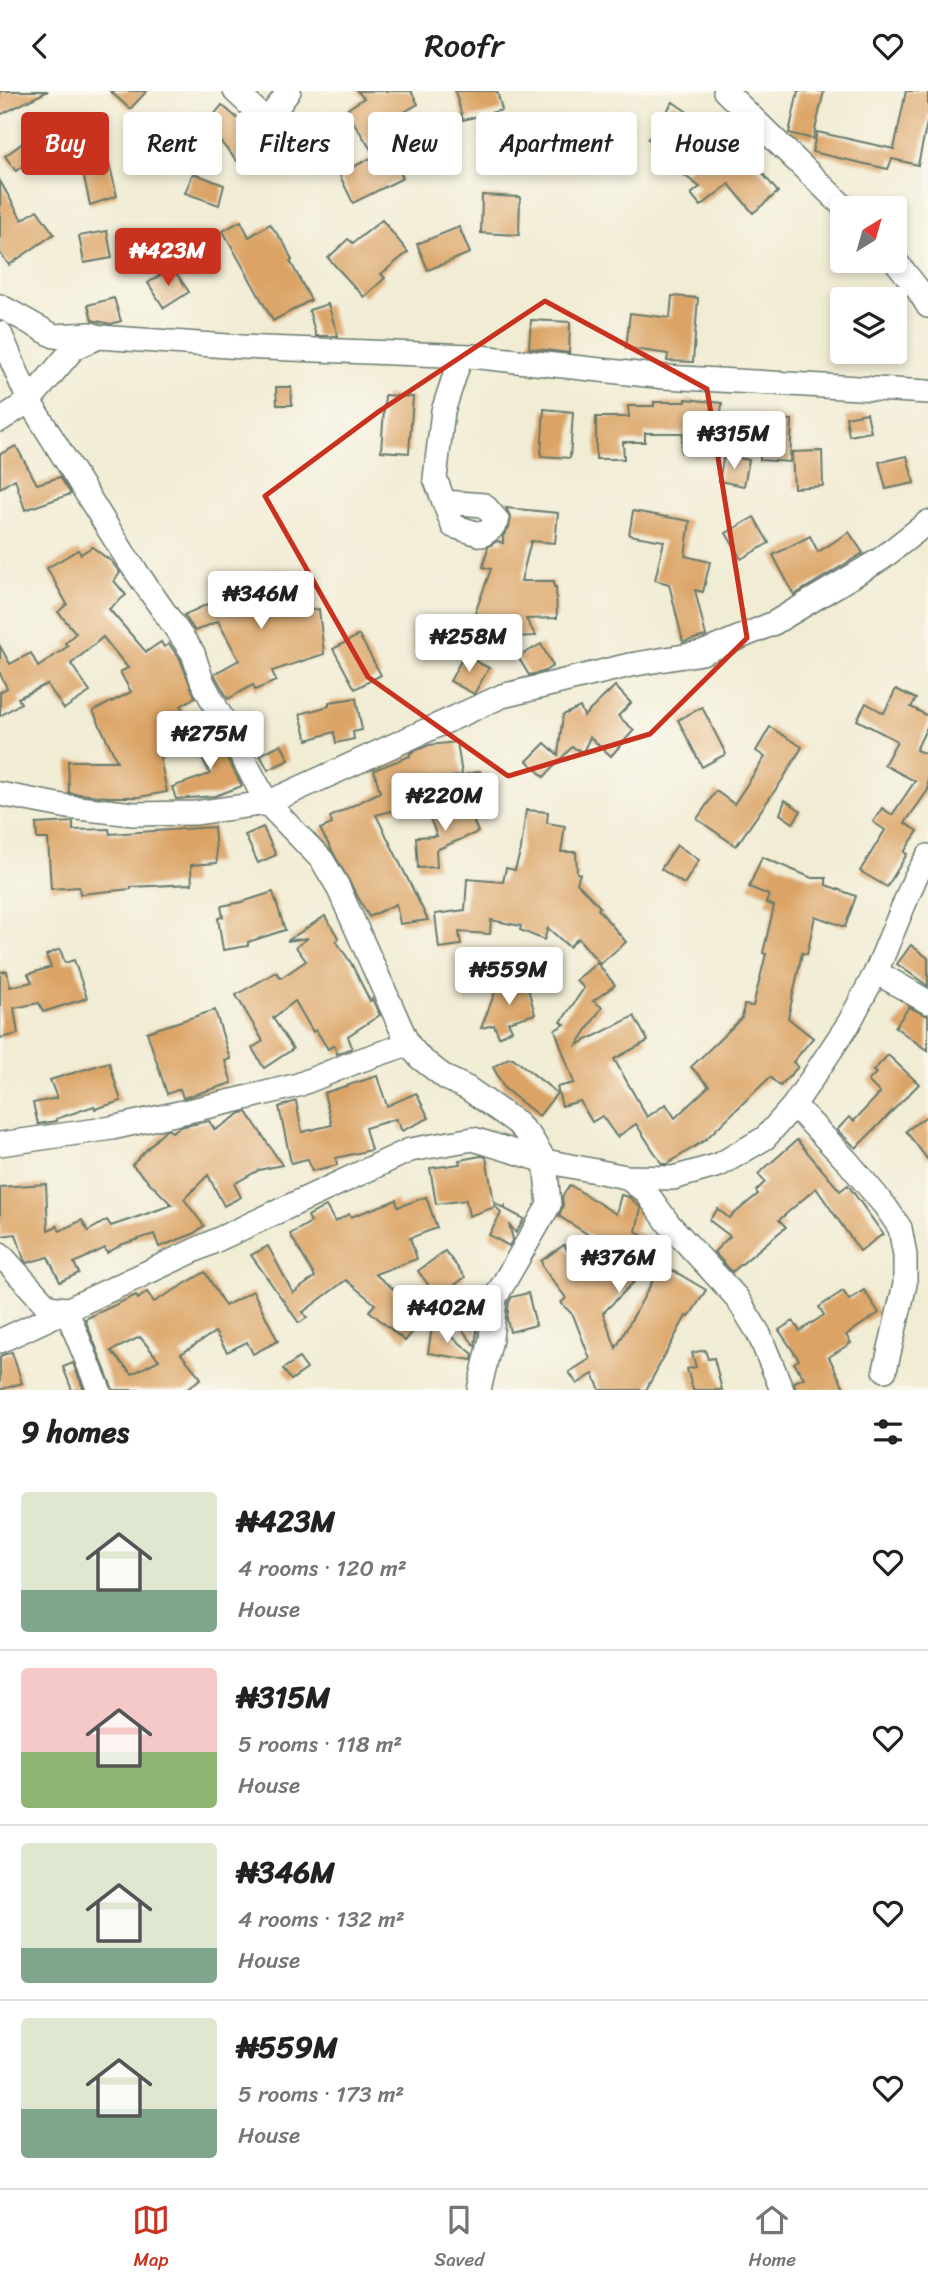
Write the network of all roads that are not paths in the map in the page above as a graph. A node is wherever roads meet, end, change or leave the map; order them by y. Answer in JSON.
{"nodes":[{"id":1,"x":235,"y":91,"type":"edge"},
{"id":2,"x":289,"y":91,"type":"edge"},
{"id":3,"x":725,"y":91,"type":"edge"},
{"id":4,"x":833,"y":196,"type":"edge"},
{"id":5,"x":905,"y":273,"type":"edge"},
{"id":6,"x":0,"y":306,"type":"edge"},
{"id":7,"x":928,"y":306,"type":"edge"},
{"id":8,"x":0,"y":333,"type":"edge"},
{"id":9,"x":99,"y":337,"type":"junction"},
{"id":10,"x":461,"y":356,"type":"junction"},
{"id":11,"x":927,"y":389,"type":"edge"},
{"id":12,"x":29,"y":401,"type":"junction"},
{"id":13,"x":0,"y":420,"type":"edge"},
{"id":14,"x":444,"y":502,"type":"dead end"},
{"id":15,"x":928,"y":522,"type":"edge"},
{"id":16,"x":0,"y":793,"type":"edge"},
{"id":17,"x":267,"y":803,"type":"junction"},
{"id":18,"x":928,"y":856,"type":"edge"},
{"id":19,"x":876,"y":972,"type":"junction"},
{"id":20,"x":928,"y":1002,"type":"edge"},
{"id":21,"x":408,"y":1044,"type":"junction"},
{"id":22,"x":794,"y":1105,"type":"junction"},
{"id":23,"x":0,"y":1144,"type":"edge"},
{"id":24,"x":545,"y":1161,"type":"junction"},
{"id":25,"x":626,"y":1177,"type":"junction"},
{"id":26,"x":0,"y":1254,"type":"edge"},
{"id":27,"x":66,"y":1309,"type":"junction"},
{"id":28,"x":0,"y":1341,"type":"edge"},
{"id":29,"x":885,"y":1370,"type":"dead end"},
{"id":30,"x":99,"y":1390,"type":"edge"},
{"id":31,"x":480,"y":1390,"type":"edge"},
{"id":32,"x":782,"y":1390,"type":"edge"}],
"edges":[{"from":1,"to":2,"type":"street"},
{"from":3,"to":4,"type":"street"},
{"from":5,"to":7,"type":"street"},
{"from":6,"to":9,"type":"street"},
{"from":8,"to":12,"type":"street"},
{"from":9,"to":10,"type":"street"},
{"from":9,"to":12,"type":"street"},
{"from":10,"to":11,"type":"street"},
{"from":10,"to":14,"type":"street"},
{"from":12,"to":13,"type":"street"},
{"from":12,"to":17,"type":"street"},
{"from":15,"to":17,"type":"street"},
{"from":16,"to":17,"type":"street"},
{"from":17,"to":21,"type":"street"},
{"from":18,"to":19,"type":"street"},
{"from":19,"to":20,"type":"street"},
{"from":19,"to":22,"type":"street"},
{"from":21,"to":23,"type":"street"},
{"from":21,"to":24,"type":"street"},
{"from":22,"to":25,"type":"street"},
{"from":22,"to":29,"type":"street"},
{"from":24,"to":25,"type":"street"},
{"from":24,"to":27,"type":"street"},
{"from":24,"to":31,"type":"street"},
{"from":25,"to":32,"type":"street"},
{"from":26,"to":27,"type":"street"},
{"from":27,"to":28,"type":"street"},
{"from":27,"to":30,"type":"street"}]}
